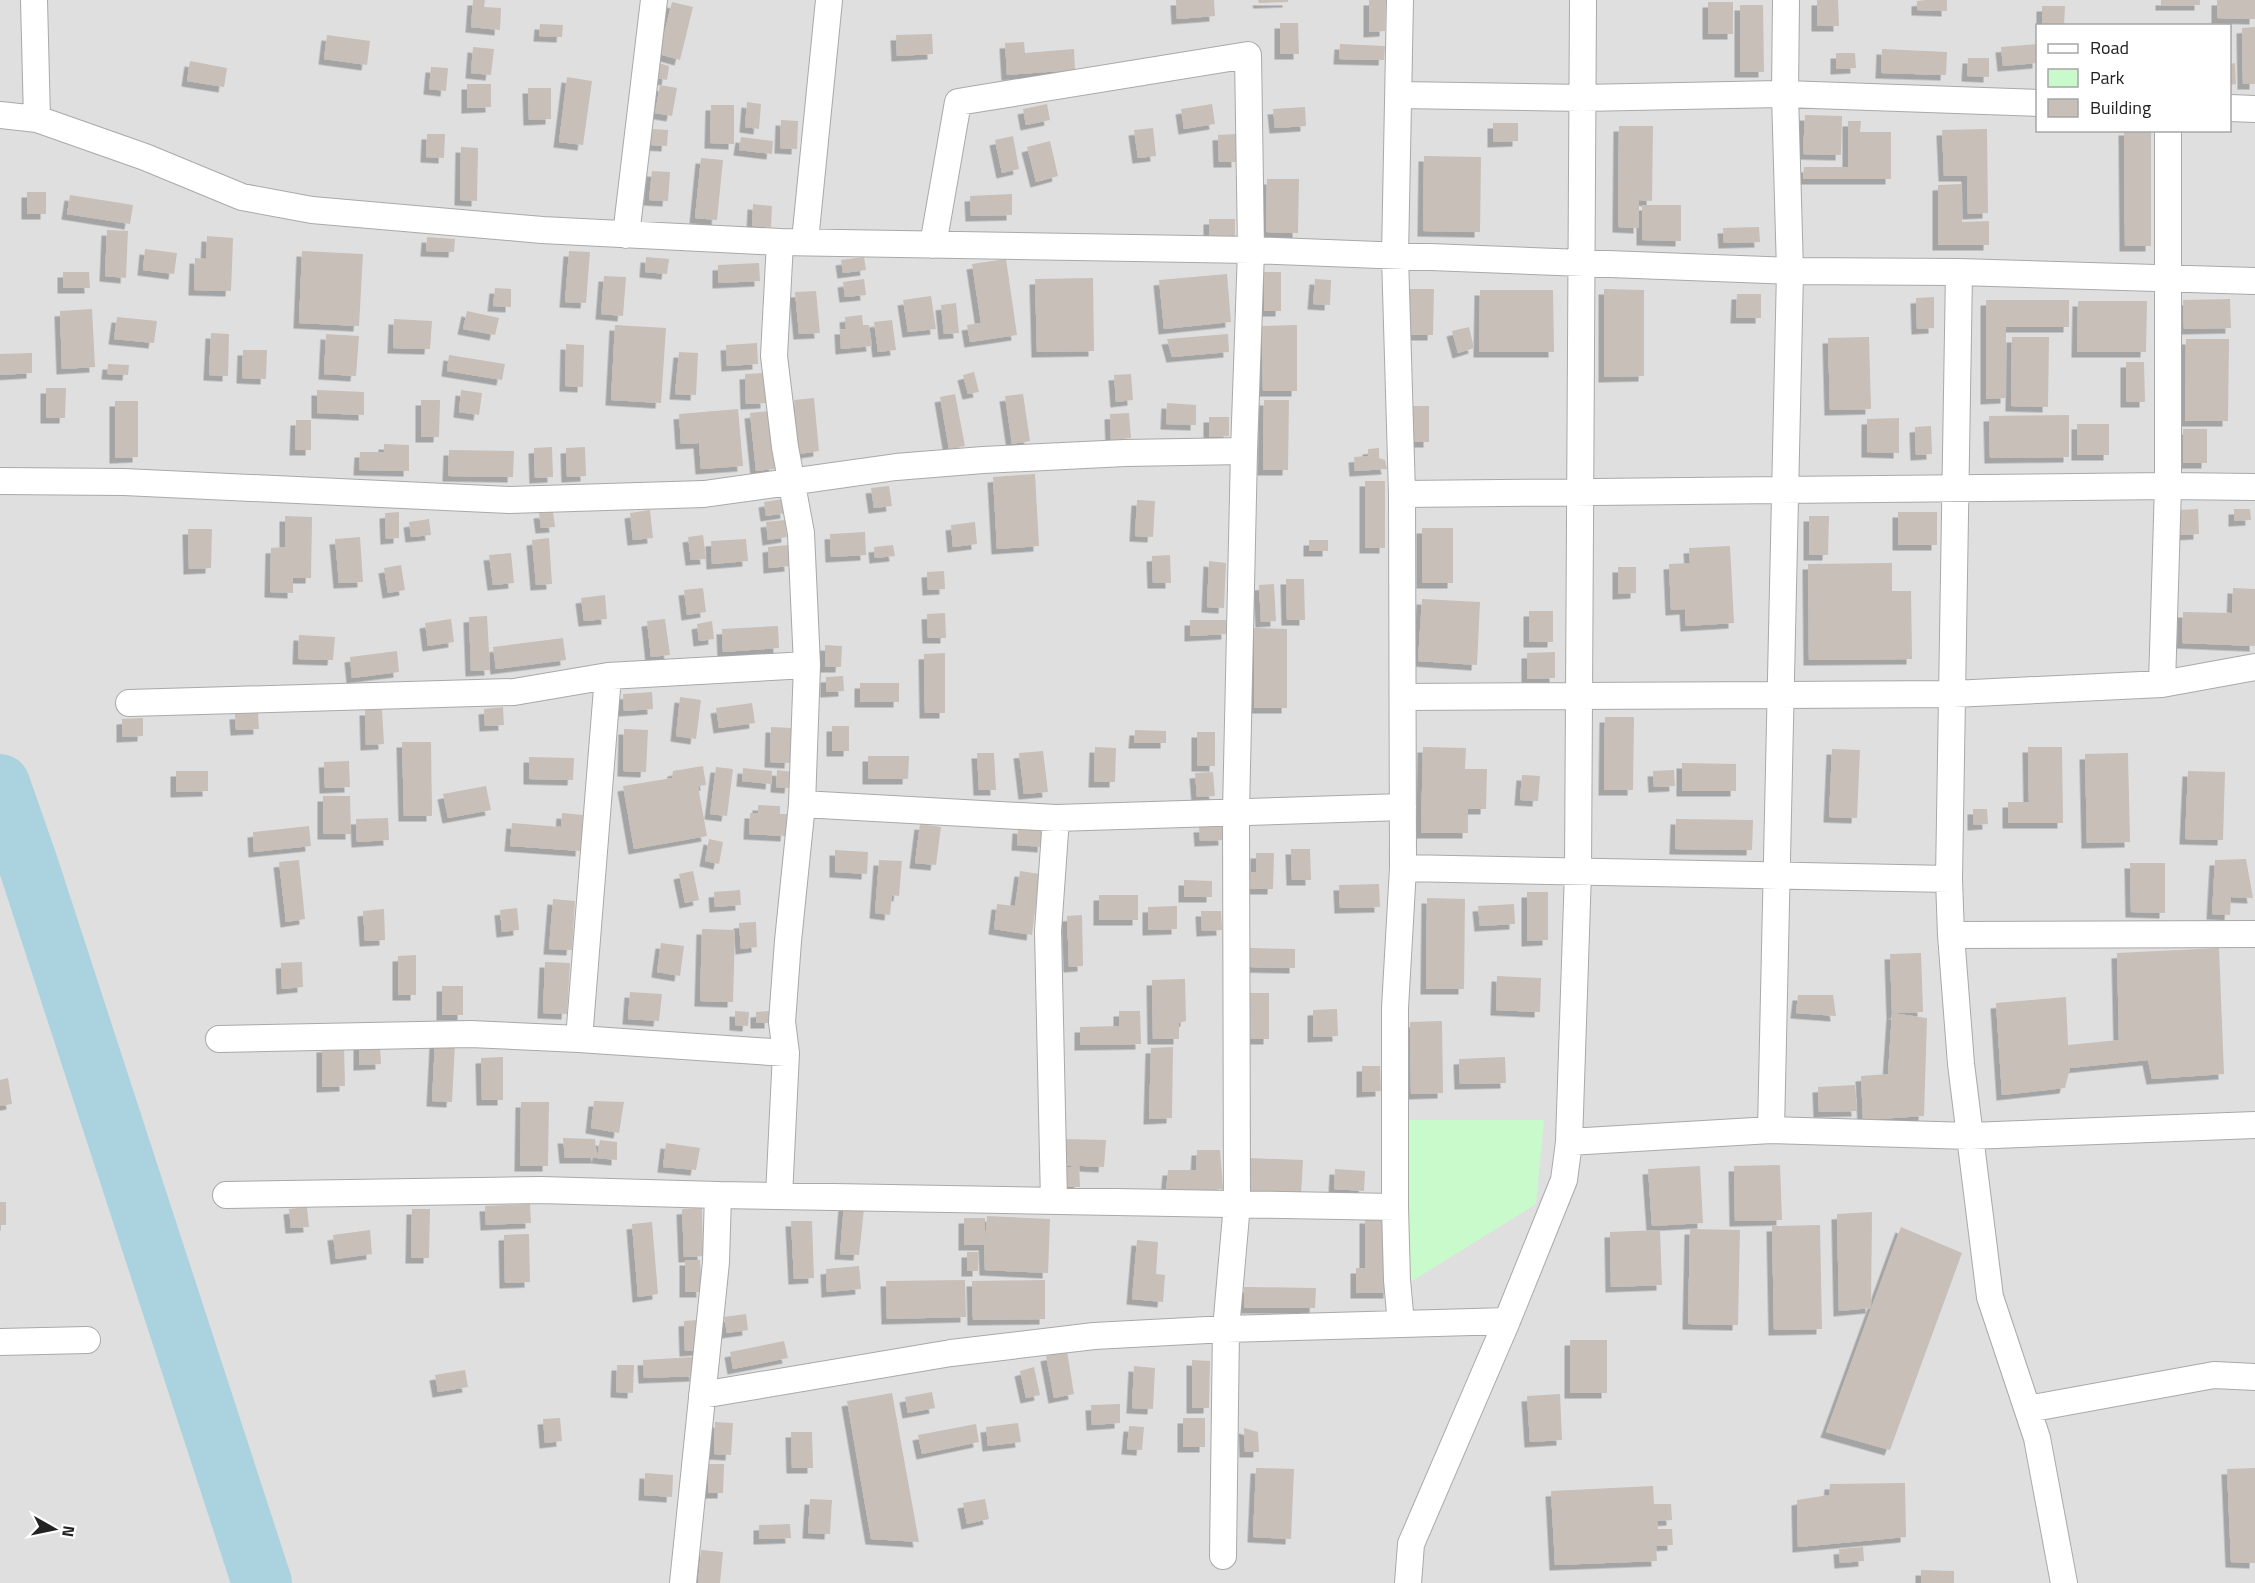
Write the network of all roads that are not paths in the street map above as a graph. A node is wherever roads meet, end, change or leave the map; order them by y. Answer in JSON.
{"nodes":[{"id":1,"x":34,"y":0,"type":"edge"},
{"id":2,"x":654,"y":0,"type":"edge"},
{"id":3,"x":829,"y":0,"type":"edge"},
{"id":4,"x":1400,"y":0,"type":"edge"},
{"id":5,"x":1582,"y":0,"type":"edge"},
{"id":6,"x":1786,"y":0,"type":"edge"},
{"id":7,"x":1785,"y":94,"type":"junction"},
{"id":8,"x":1399,"y":96,"type":"junction"},
{"id":9,"x":1582,"y":98,"type":"junction"},
{"id":10,"x":2036,"y":103,"type":"edge"},
{"id":11,"x":2231,"y":108,"type":"edge"},
{"id":12,"x":2255,"y":109,"type":"edge"},
{"id":13,"x":0,"y":115,"type":"edge"},
{"id":14,"x":37,"y":119,"type":"junction"},
{"id":15,"x":2168,"y":132,"type":"edge"},
{"id":16,"x":626,"y":235,"type":"junction"},
{"id":17,"x":792,"y":242,"type":"junction"},
{"id":18,"x":933,"y":245,"type":"junction"},
{"id":19,"x":1251,"y":250,"type":"junction"},
{"id":20,"x":1395,"y":256,"type":"junction"},
{"id":21,"x":1581,"y":264,"type":"junction"},
{"id":22,"x":1790,"y":271,"type":"junction"},
{"id":23,"x":1959,"y":272,"type":"junction"},
{"id":24,"x":2167,"y":279,"type":"junction"},
{"id":25,"x":2255,"y":281,"type":"edge"},
{"id":26,"x":1244,"y":451,"type":"junction"},
{"id":27,"x":0,"y":481,"type":"edge"},
{"id":28,"x":793,"y":483,"type":"junction"},
{"id":29,"x":2168,"y":486,"type":"junction"},
{"id":30,"x":2255,"y":487,"type":"edge"},
{"id":31,"x":1955,"y":488,"type":"junction"},
{"id":32,"x":1785,"y":490,"type":"junction"},
{"id":33,"x":1580,"y":492,"type":"junction"},
{"id":34,"x":1402,"y":494,"type":"junction"},
{"id":35,"x":807,"y":666,"type":"junction"},
{"id":36,"x":2255,"y":667,"type":"edge"},
{"id":37,"x":608,"y":676,"type":"junction"},
{"id":38,"x":2162,"y":684,"type":"junction"},
{"id":39,"x":1953,"y":694,"type":"junction"},
{"id":40,"x":1579,"y":695,"type":"junction"},
{"id":41,"x":1780,"y":695,"type":"junction"},
{"id":42,"x":1403,"y":697,"type":"junction"},
{"id":43,"x":129,"y":703,"type":"dead end"},
{"id":44,"x":802,"y":804,"type":"junction"},
{"id":45,"x":1403,"y":807,"type":"junction"},
{"id":46,"x":1236,"y":812,"type":"junction"},
{"id":47,"x":1056,"y":818,"type":"junction"},
{"id":48,"x":1403,"y":868,"type":"junction"},
{"id":49,"x":1578,"y":872,"type":"junction"},
{"id":50,"x":1776,"y":876,"type":"junction"},
{"id":51,"x":1949,"y":879,"type":"junction"},
{"id":52,"x":2255,"y":934,"type":"edge"},
{"id":53,"x":1951,"y":935,"type":"junction"},
{"id":54,"x":219,"y":1038,"type":"dead end"},
{"id":55,"x":579,"y":1039,"type":"junction"},
{"id":56,"x":786,"y":1053,"type":"junction"},
{"id":57,"x":2255,"y":1125,"type":"edge"},
{"id":58,"x":1771,"y":1130,"type":"junction"},
{"id":59,"x":1970,"y":1136,"type":"junction"},
{"id":60,"x":1569,"y":1142,"type":"junction"},
{"id":61,"x":718,"y":1195,"type":"junction"},
{"id":62,"x":226,"y":1196,"type":"dead end"},
{"id":63,"x":779,"y":1196,"type":"junction"},
{"id":64,"x":1054,"y":1201,"type":"junction"},
{"id":65,"x":1238,"y":1204,"type":"junction"},
{"id":66,"x":1395,"y":1208,"type":"junction"},
{"id":67,"x":1507,"y":1321,"type":"junction"},
{"id":68,"x":1401,"y":1324,"type":"junction"},
{"id":69,"x":1226,"y":1329,"type":"junction"},
{"id":70,"x":87,"y":1340,"type":"dead end"},
{"id":71,"x":0,"y":1342,"type":"edge"},
{"id":72,"x":2255,"y":1377,"type":"edge"},
{"id":73,"x":702,"y":1395,"type":"junction"},
{"id":74,"x":2028,"y":1409,"type":"junction"},
{"id":75,"x":1223,"y":1556,"type":"dead end"},
{"id":76,"x":683,"y":1583,"type":"edge"},
{"id":77,"x":1408,"y":1583,"type":"edge"},
{"id":78,"x":2064,"y":1583,"type":"edge"}],
"edges":[{"from":1,"to":14,"type":"street"},
{"from":2,"to":16,"type":"street"},
{"from":3,"to":17,"type":"street"},
{"from":4,"to":8,"type":"street"},
{"from":5,"to":9,"type":"street"},
{"from":6,"to":7,"type":"street"},
{"from":7,"to":9,"type":"street"},
{"from":7,"to":10,"type":"street"},
{"from":7,"to":22,"type":"street"},
{"from":8,"to":9,"type":"street"},
{"from":8,"to":20,"type":"street"},
{"from":9,"to":21,"type":"street"},
{"from":11,"to":12,"type":"street"},
{"from":13,"to":14,"type":"street"},
{"from":14,"to":16,"type":"street"},
{"from":15,"to":24,"type":"street"},
{"from":16,"to":17,"type":"street"},
{"from":17,"to":18,"type":"street"},
{"from":17,"to":28,"type":"street"},
{"from":18,"to":19,"type":"street"},
{"from":18,"to":19,"type":"street"},
{"from":19,"to":20,"type":"street"},
{"from":19,"to":26,"type":"street"},
{"from":20,"to":21,"type":"street"},
{"from":20,"to":34,"type":"street"},
{"from":21,"to":22,"type":"street"},
{"from":21,"to":33,"type":"street"},
{"from":22,"to":23,"type":"street"},
{"from":22,"to":32,"type":"street"},
{"from":23,"to":24,"type":"street"},
{"from":23,"to":31,"type":"street"},
{"from":24,"to":25,"type":"street"},
{"from":24,"to":29,"type":"street"},
{"from":26,"to":28,"type":"street"},
{"from":26,"to":46,"type":"street"},
{"from":27,"to":28,"type":"street"},
{"from":28,"to":35,"type":"street"},
{"from":29,"to":30,"type":"street"},
{"from":29,"to":31,"type":"street"},
{"from":29,"to":38,"type":"street"},
{"from":31,"to":32,"type":"street"},
{"from":31,"to":39,"type":"street"},
{"from":32,"to":33,"type":"street"},
{"from":32,"to":41,"type":"street"},
{"from":33,"to":34,"type":"street"},
{"from":33,"to":40,"type":"street"},
{"from":34,"to":42,"type":"street"},
{"from":35,"to":37,"type":"street"},
{"from":35,"to":44,"type":"street"},
{"from":36,"to":38,"type":"street"},
{"from":37,"to":43,"type":"street"},
{"from":37,"to":55,"type":"street"},
{"from":38,"to":39,"type":"street"},
{"from":39,"to":41,"type":"street"},
{"from":39,"to":51,"type":"street"},
{"from":40,"to":41,"type":"street"},
{"from":40,"to":42,"type":"street"},
{"from":40,"to":49,"type":"street"},
{"from":41,"to":50,"type":"street"},
{"from":42,"to":45,"type":"street"},
{"from":44,"to":47,"type":"street"},
{"from":44,"to":56,"type":"street"},
{"from":45,"to":46,"type":"street"},
{"from":45,"to":48,"type":"street"},
{"from":46,"to":47,"type":"street"},
{"from":46,"to":65,"type":"street"},
{"from":47,"to":64,"type":"street"},
{"from":48,"to":49,"type":"street"},
{"from":48,"to":66,"type":"street"},
{"from":49,"to":50,"type":"street"},
{"from":49,"to":60,"type":"street"},
{"from":50,"to":51,"type":"street"},
{"from":50,"to":58,"type":"street"},
{"from":51,"to":53,"type":"street"},
{"from":52,"to":53,"type":"street"},
{"from":53,"to":59,"type":"street"},
{"from":54,"to":55,"type":"street"},
{"from":55,"to":56,"type":"street"},
{"from":56,"to":63,"type":"street"},
{"from":57,"to":59,"type":"street"},
{"from":58,"to":59,"type":"street"},
{"from":58,"to":60,"type":"street"},
{"from":59,"to":74,"type":"street"},
{"from":60,"to":67,"type":"street"},
{"from":61,"to":62,"type":"street"},
{"from":61,"to":63,"type":"street"},
{"from":61,"to":73,"type":"street"},
{"from":63,"to":64,"type":"street"},
{"from":64,"to":65,"type":"street"},
{"from":65,"to":66,"type":"street"},
{"from":65,"to":69,"type":"street"},
{"from":66,"to":68,"type":"street"},
{"from":67,"to":68,"type":"street"},
{"from":67,"to":77,"type":"street"},
{"from":68,"to":69,"type":"street"},
{"from":69,"to":73,"type":"street"},
{"from":69,"to":75,"type":"street"},
{"from":70,"to":71,"type":"street"},
{"from":72,"to":74,"type":"street"},
{"from":73,"to":76,"type":"street"},
{"from":74,"to":78,"type":"street"}]}
